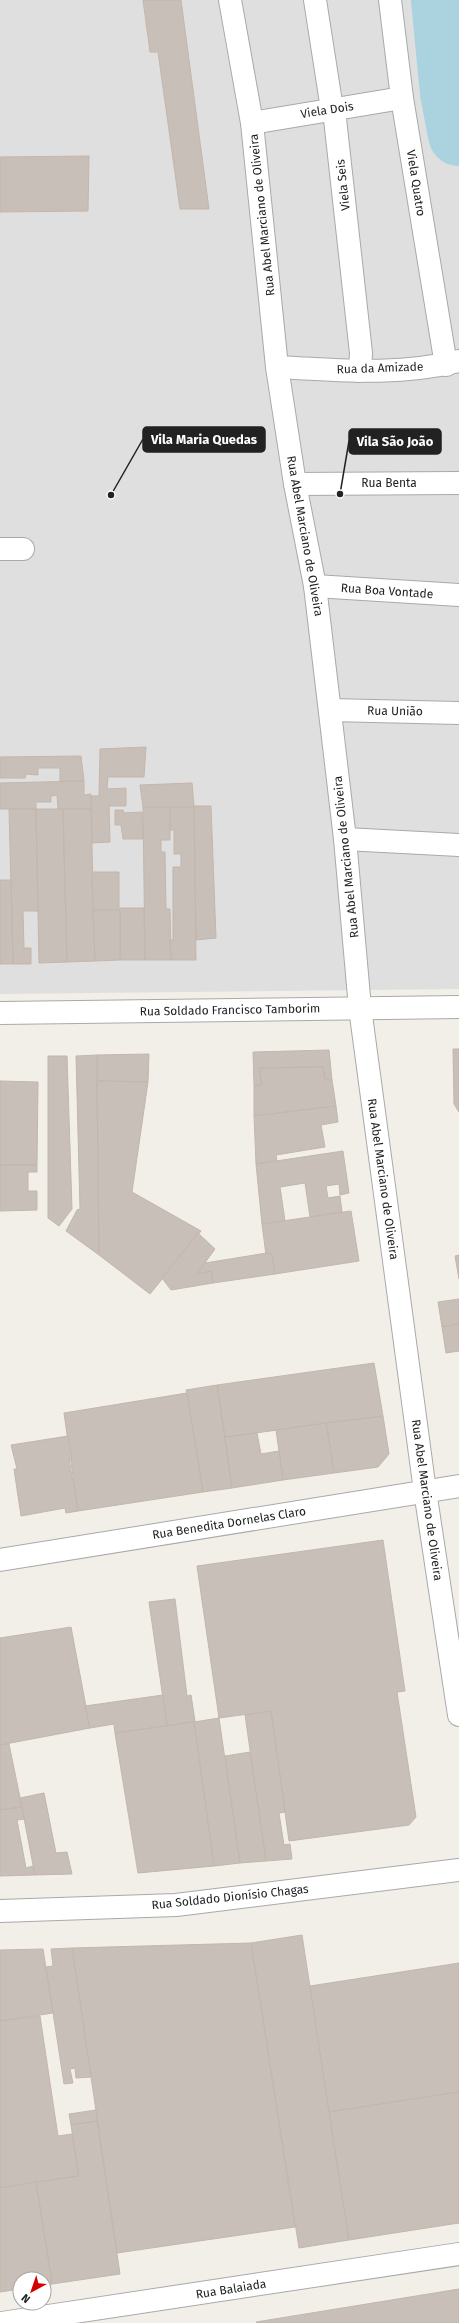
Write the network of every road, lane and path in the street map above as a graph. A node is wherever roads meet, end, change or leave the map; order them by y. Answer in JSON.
{"nodes":[{"id":1,"x":230,"y":0,"type":"edge"},
{"id":2,"x":316,"y":0,"type":"edge"},
{"id":3,"x":390,"y":0,"type":"edge"},
{"id":4,"x":402,"y":98,"type":"junction"},
{"id":5,"x":332,"y":109,"type":"junction"},
{"id":6,"x":252,"y":123,"type":"junction"},
{"id":7,"x":453,"y":363,"type":"edge"},
{"id":8,"x":277,"y":367,"type":"junction"},
{"id":9,"x":360,"y":372,"type":"junction"},
{"id":10,"x":459,"y":483,"type":"edge"},
{"id":11,"x":295,"y":484,"type":"junction"},
{"id":12,"x":0,"y":549,"type":"edge"},
{"id":13,"x":24,"y":549,"type":"dead end"},
{"id":14,"x":315,"y":586,"type":"junction"},
{"id":15,"x":459,"y":595,"type":"edge"},
{"id":16,"x":330,"y":710,"type":"junction"},
{"id":17,"x":459,"y":712,"type":"edge"},
{"id":18,"x":345,"y":839,"type":"junction"},
{"id":19,"x":459,"y":845,"type":"edge"},
{"id":20,"x":459,"y":1007,"type":"edge"},
{"id":21,"x":360,"y":1008,"type":"junction"},
{"id":22,"x":0,"y":1013,"type":"edge"},
{"id":23,"x":459,"y":1486,"type":"edge"},
{"id":24,"x":426,"y":1491,"type":"junction"},
{"id":25,"x":0,"y":1560,"type":"edge"},
{"id":26,"x":459,"y":1715,"type":"edge"},
{"id":27,"x":459,"y":1870,"type":"edge"},
{"id":28,"x":0,"y":1911,"type":"edge"},
{"id":29,"x":459,"y":2254,"type":"edge"},
{"id":30,"x":2,"y":2323,"type":"edge"}],
"edges":[{"from":1,"to":6,"type":"street","name":"Rua Abel Marciano de Oliveira"},
{"from":2,"to":5,"type":"street","name":"Viela Seis"},
{"from":3,"to":4,"type":"street","name":"Viela Quatro"},
{"from":4,"to":5,"type":"street","name":"Viela Dois"},
{"from":4,"to":7,"type":"street","name":"Viela Quatro"},
{"from":5,"to":6,"type":"street","name":"Viela Dois"},
{"from":5,"to":9,"type":"street","name":"Viela Seis"},
{"from":6,"to":8,"type":"street","name":"Rua Abel Marciano de Oliveira"},
{"from":7,"to":9,"type":"street","name":"Rua da Amizade"},
{"from":8,"to":9,"type":"street","name":"Rua da Amizade"},
{"from":8,"to":11,"type":"street","name":"Rua Abel Marciano de Oliveira"},
{"from":10,"to":11,"type":"street","name":"Rua Benta"},
{"from":11,"to":14,"type":"street","name":"Rua Abel Marciano de Oliveira"},
{"from":12,"to":13,"type":"street"},
{"from":14,"to":15,"type":"street","name":"Rua Boa Vontade"},
{"from":14,"to":16,"type":"street","name":"Rua Abel Marciano de Oliveira"},
{"from":16,"to":17,"type":"street","name":"Rua União"},
{"from":16,"to":18,"type":"street","name":"Rua Abel Marciano de Oliveira"},
{"from":18,"to":19,"type":"street"},
{"from":18,"to":21,"type":"street","name":"Rua Abel Marciano de Oliveira"},
{"from":20,"to":21,"type":"street","name":"Rua Soldado Francisco Tamborim"},
{"from":21,"to":22,"type":"street","name":"Rua Soldado Francisco Tamborim"},
{"from":21,"to":24,"type":"street","name":"Rua Abel Marciano de Oliveira"},
{"from":23,"to":24,"type":"street","name":"Rua Benedita Dornelas Claro"},
{"from":24,"to":25,"type":"street","name":"Rua Benedita Dornelas Claro"},
{"from":24,"to":26,"type":"street","name":"Rua Abel Marciano de Oliveira"},
{"from":27,"to":28,"type":"street","name":"Rua Soldado Dionísio Chagas"},
{"from":29,"to":30,"type":"street","name":"Rua Balaiada"}]}
